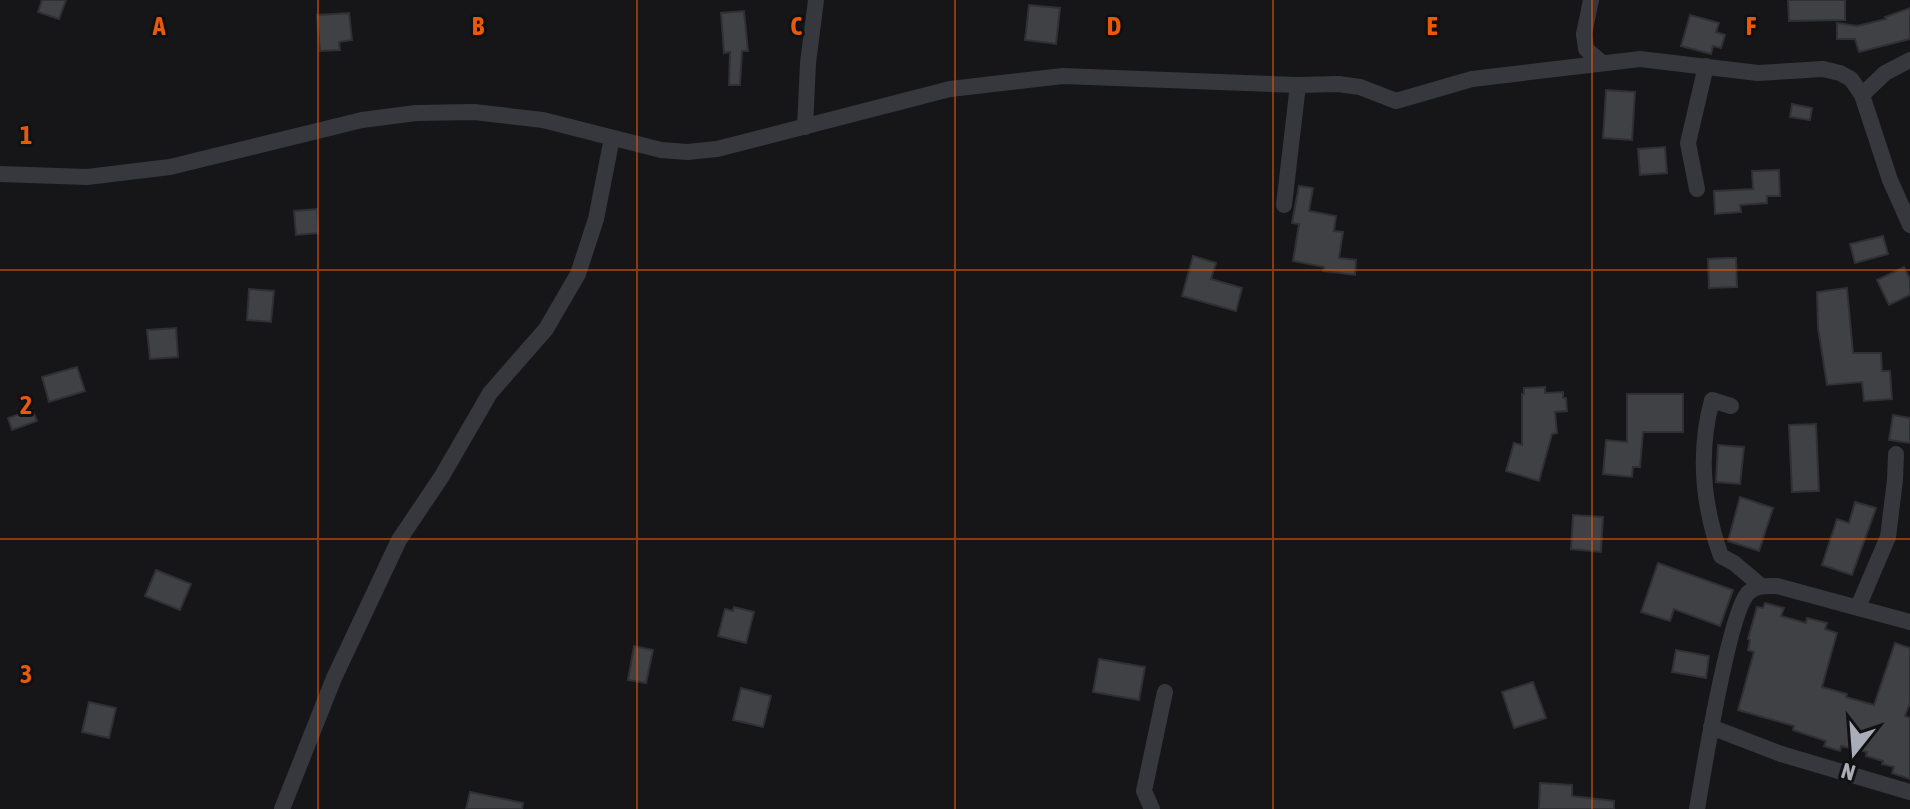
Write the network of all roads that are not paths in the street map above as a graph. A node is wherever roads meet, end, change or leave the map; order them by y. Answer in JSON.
{"nodes":[{"id":1,"x":816,"y":0,"type":"edge"},
{"id":2,"x":1591,"y":0,"type":"edge"},
{"id":3,"x":1910,"y":60,"type":"edge"},
{"id":4,"x":1601,"y":62,"type":"junction"},
{"id":5,"x":1706,"y":66,"type":"junction"},
{"id":6,"x":1298,"y":85,"type":"junction"},
{"id":7,"x":1862,"y":95,"type":"junction"},
{"id":8,"x":805,"y":127,"type":"junction"},
{"id":9,"x":612,"y":138,"type":"junction"},
{"id":10,"x":0,"y":174,"type":"edge"},
{"id":11,"x":1697,"y":189,"type":"dead end"},
{"id":12,"x":1284,"y":205,"type":"dead end"},
{"id":13,"x":1910,"y":225,"type":"edge"},
{"id":14,"x":1731,"y":406,"type":"dead end"},
{"id":15,"x":1896,"y":454,"type":"dead end"},
{"id":16,"x":1760,"y":585,"type":"junction"},
{"id":17,"x":1858,"y":607,"type":"junction"},
{"id":18,"x":1910,"y":622,"type":"edge"},
{"id":19,"x":1165,"y":692,"type":"dead end"},
{"id":20,"x":1711,"y":727,"type":"junction"},
{"id":21,"x":1910,"y":792,"type":"edge"},
{"id":22,"x":282,"y":809,"type":"edge"},
{"id":23,"x":1152,"y":809,"type":"edge"},
{"id":24,"x":1697,"y":809,"type":"edge"}],
"edges":[{"from":1,"to":8,"type":"street"},
{"from":2,"to":4,"type":"street"},
{"from":3,"to":7,"type":"street"},
{"from":4,"to":5,"type":"street"},
{"from":4,"to":6,"type":"street"},
{"from":5,"to":7,"type":"street"},
{"from":5,"to":11,"type":"street"},
{"from":6,"to":8,"type":"street"},
{"from":6,"to":12,"type":"street"},
{"from":7,"to":13,"type":"street"},
{"from":8,"to":9,"type":"street"},
{"from":9,"to":10,"type":"street"},
{"from":9,"to":22,"type":"street"},
{"from":14,"to":16,"type":"street"},
{"from":15,"to":17,"type":"street"},
{"from":16,"to":17,"type":"street"},
{"from":16,"to":20,"type":"street"},
{"from":17,"to":18,"type":"street"},
{"from":19,"to":23,"type":"street"},
{"from":20,"to":21,"type":"street"},
{"from":20,"to":24,"type":"street"}]}
